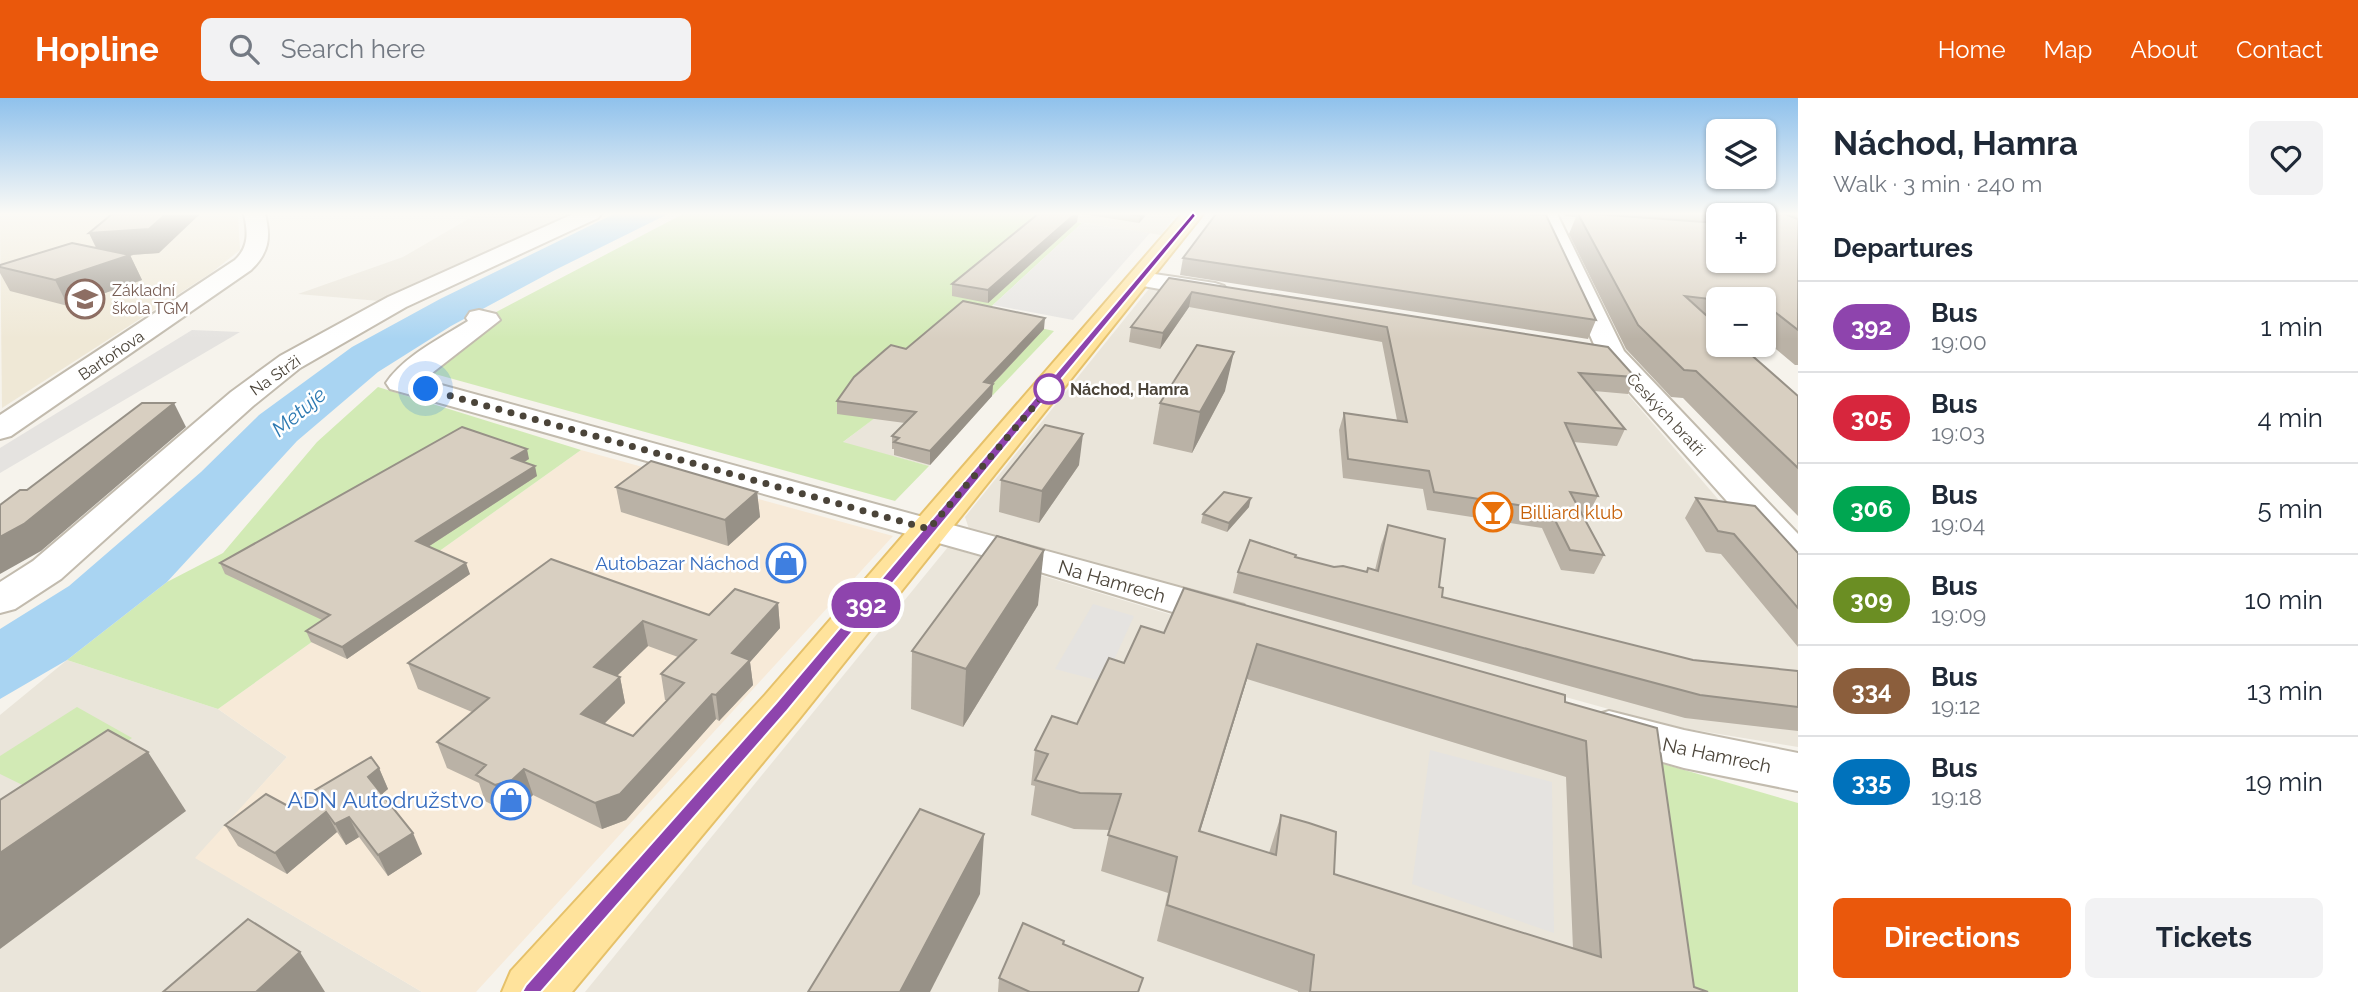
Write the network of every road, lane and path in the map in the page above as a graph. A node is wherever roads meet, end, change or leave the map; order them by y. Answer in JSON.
{"nodes":[{"id":1,"x":253,"y":256,"type":"edge"},
{"id":2,"x":499,"y":256,"type":"edge"},
{"id":3,"x":1160,"y":256,"type":"edge"},
{"id":4,"x":1562,"y":256,"type":"edge"},
{"id":5,"x":1141,"y":279,"type":"junction"},
{"id":6,"x":1238,"y":294,"type":"edge"},
{"id":7,"x":479,"y":318,"type":"dead end"},
{"id":8,"x":4,"y":423,"type":"edge"},
{"id":9,"x":929,"y":529,"type":"junction"},
{"id":10,"x":1798,"y":557,"type":"edge"},
{"id":11,"x":0,"y":600,"type":"edge"},
{"id":12,"x":1271,"y":628,"type":"edge"},
{"id":13,"x":1569,"y":717,"type":"edge"},
{"id":14,"x":1798,"y":772,"type":"edge"},
{"id":15,"x":533,"y":992,"type":"edge"}],
"edges":[{"from":1,"to":8,"type":"street","name":"Bartoňova"},
{"from":2,"to":11,"type":"street","name":"Na Strži"},
{"from":3,"to":5,"type":"main road"},
{"from":4,"to":10,"type":"street","name":"Českých bratří"},
{"from":5,"to":6,"type":"street"},
{"from":5,"to":9,"type":"main road"},
{"from":7,"to":9,"type":"street","name":"Na Hamrech"},
{"from":9,"to":12,"type":"street","name":"Na Hamrech"},
{"from":9,"to":15,"type":"main road"},
{"from":13,"to":14,"type":"street","name":"Na Hamrech"}]}
